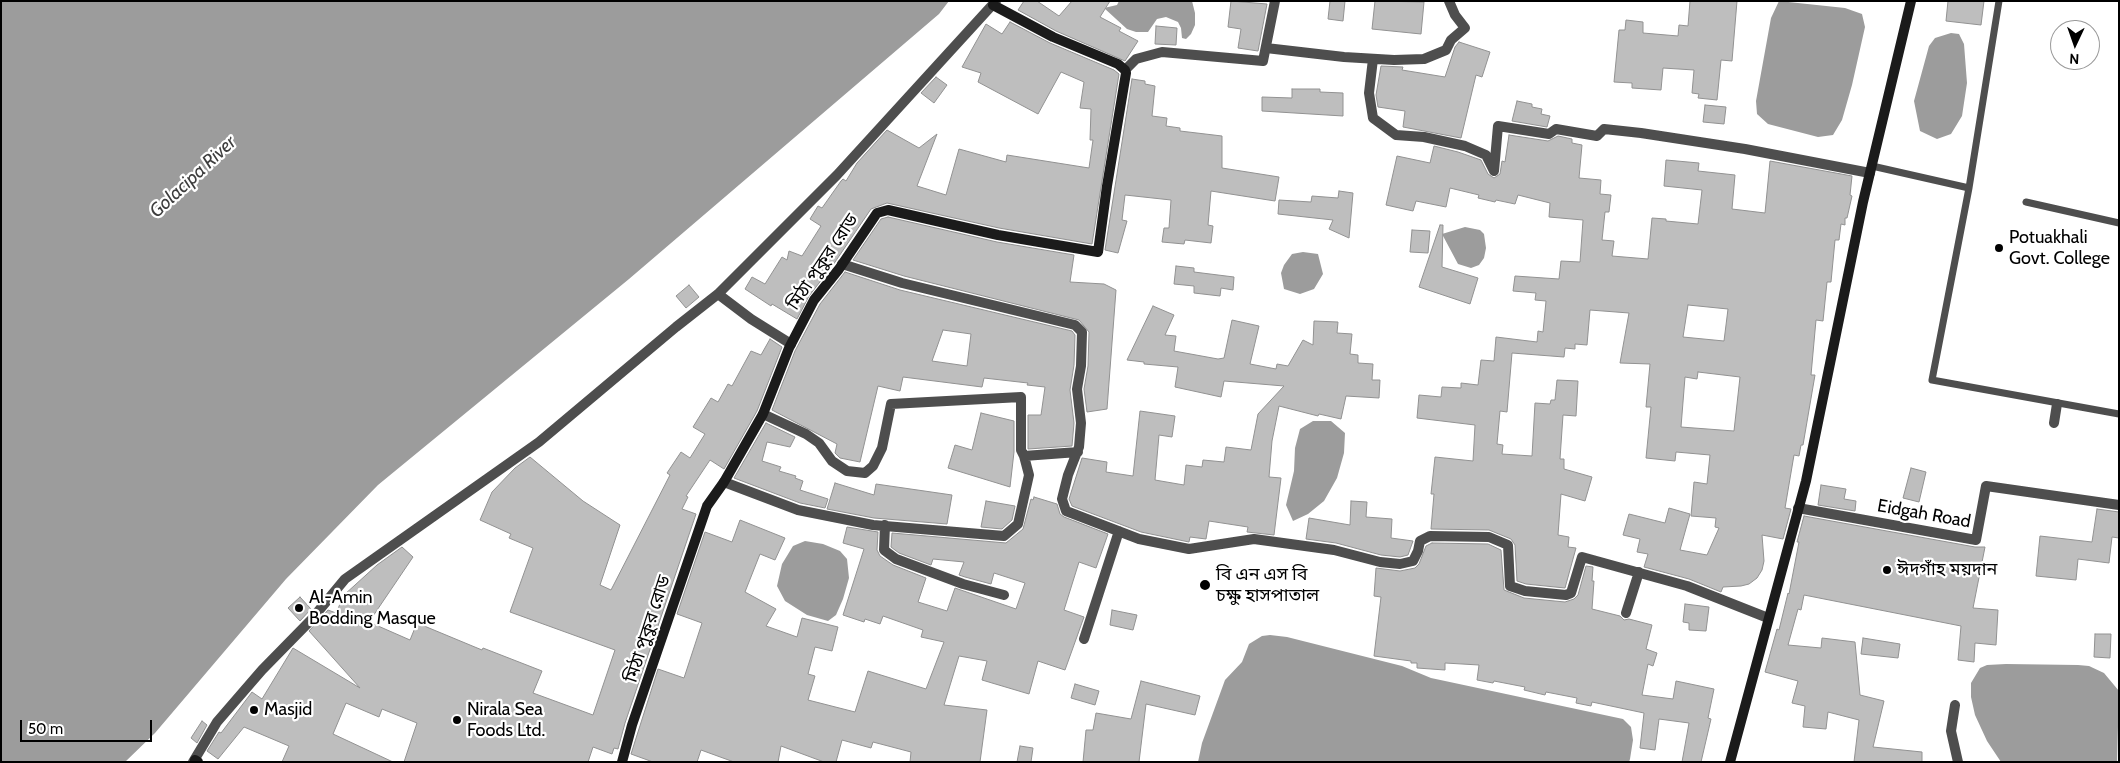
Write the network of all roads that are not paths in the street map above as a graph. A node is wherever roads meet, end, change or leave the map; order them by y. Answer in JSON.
{"nodes":[{"id":1,"x":1275,"y":1,"type":"edge"},
{"id":2,"x":1449,"y":1,"type":"edge"},
{"id":3,"x":1999,"y":1,"type":"edge"},
{"id":4,"x":1909,"y":2,"type":"edge"},
{"id":5,"x":994,"y":3,"type":"edge"},
{"id":6,"x":1266,"y":48,"type":"junction"},
{"id":7,"x":1373,"y":59,"type":"junction"},
{"id":8,"x":1125,"y":70,"type":"junction"},
{"id":9,"x":1871,"y":169,"type":"junction"},
{"id":10,"x":1969,"y":188,"type":"junction"},
{"id":11,"x":2026,"y":202,"type":"dead end"},
{"id":12,"x":2119,"y":223,"type":"edge"},
{"id":13,"x":842,"y":264,"type":"junction"},
{"id":14,"x":718,"y":294,"type":"junction"},
{"id":15,"x":791,"y":344,"type":"junction"},
{"id":16,"x":2057,"y":404,"type":"junction"},
{"id":17,"x":763,"y":414,"type":"junction"},
{"id":18,"x":2119,"y":414,"type":"edge"},
{"id":19,"x":2054,"y":423,"type":"dead end"},
{"id":20,"x":1078,"y":452,"type":"junction"},
{"id":21,"x":1024,"y":456,"type":"junction"},
{"id":22,"x":724,"y":482,"type":"junction"},
{"id":23,"x":2119,"y":505,"type":"edge"},
{"id":24,"x":1798,"y":508,"type":"junction"},
{"id":25,"x":885,"y":526,"type":"junction"},
{"id":26,"x":1119,"y":531,"type":"junction"},
{"id":27,"x":1639,"y":572,"type":"junction"},
{"id":28,"x":1004,"y":595,"type":"dead end"},
{"id":29,"x":1626,"y":613,"type":"dead end"},
{"id":30,"x":1768,"y":618,"type":"junction"},
{"id":31,"x":1084,"y":639,"type":"dead end"},
{"id":32,"x":1955,"y":705,"type":"dead end"},
{"id":33,"x":196,"y":761,"type":"edge"},
{"id":34,"x":622,"y":762,"type":"edge"},
{"id":35,"x":1730,"y":762,"type":"edge"},
{"id":36,"x":1958,"y":762,"type":"edge"}],
"edges":[{"from":1,"to":6,"type":"street"},
{"from":2,"to":7,"type":"street"},
{"from":3,"to":10,"type":"lane"},
{"from":4,"to":9,"type":"street"},
{"from":5,"to":8,"type":"street"},
{"from":5,"to":14,"type":"street"},
{"from":6,"to":7,"type":"street"},
{"from":6,"to":8,"type":"street"},
{"from":7,"to":9,"type":"street"},
{"from":8,"to":13,"type":"street","name":"মিঠা পুকুর রোড"},
{"from":9,"to":10,"type":"lane"},
{"from":9,"to":24,"type":"street"},
{"from":10,"to":16,"type":"lane"},
{"from":11,"to":12,"type":"lane"},
{"from":13,"to":15,"type":"street","name":"মিঠা পুকুর রোড"},
{"from":13,"to":20,"type":"street"},
{"from":14,"to":15,"type":"street"},
{"from":14,"to":33,"type":"street"},
{"from":15,"to":17,"type":"street","name":"মিঠা পুকুর রোড"},
{"from":16,"to":18,"type":"lane"},
{"from":16,"to":19,"type":"street"},
{"from":17,"to":21,"type":"street"},
{"from":17,"to":22,"type":"street","name":"মিঠা পুকুর রোড"},
{"from":20,"to":21,"type":"street"},
{"from":20,"to":26,"type":"street"},
{"from":21,"to":25,"type":"street"},
{"from":22,"to":25,"type":"street"},
{"from":22,"to":34,"type":"street","name":"মিঠা পুকুর রোড"},
{"from":23,"to":24,"type":"street","name":"Eidgah Road"},
{"from":24,"to":30,"type":"street"},
{"from":25,"to":28,"type":"street"},
{"from":26,"to":27,"type":"street"},
{"from":26,"to":31,"type":"street"},
{"from":27,"to":29,"type":"street"},
{"from":27,"to":30,"type":"street"},
{"from":30,"to":35,"type":"street"},
{"from":32,"to":36,"type":"street"}]}
